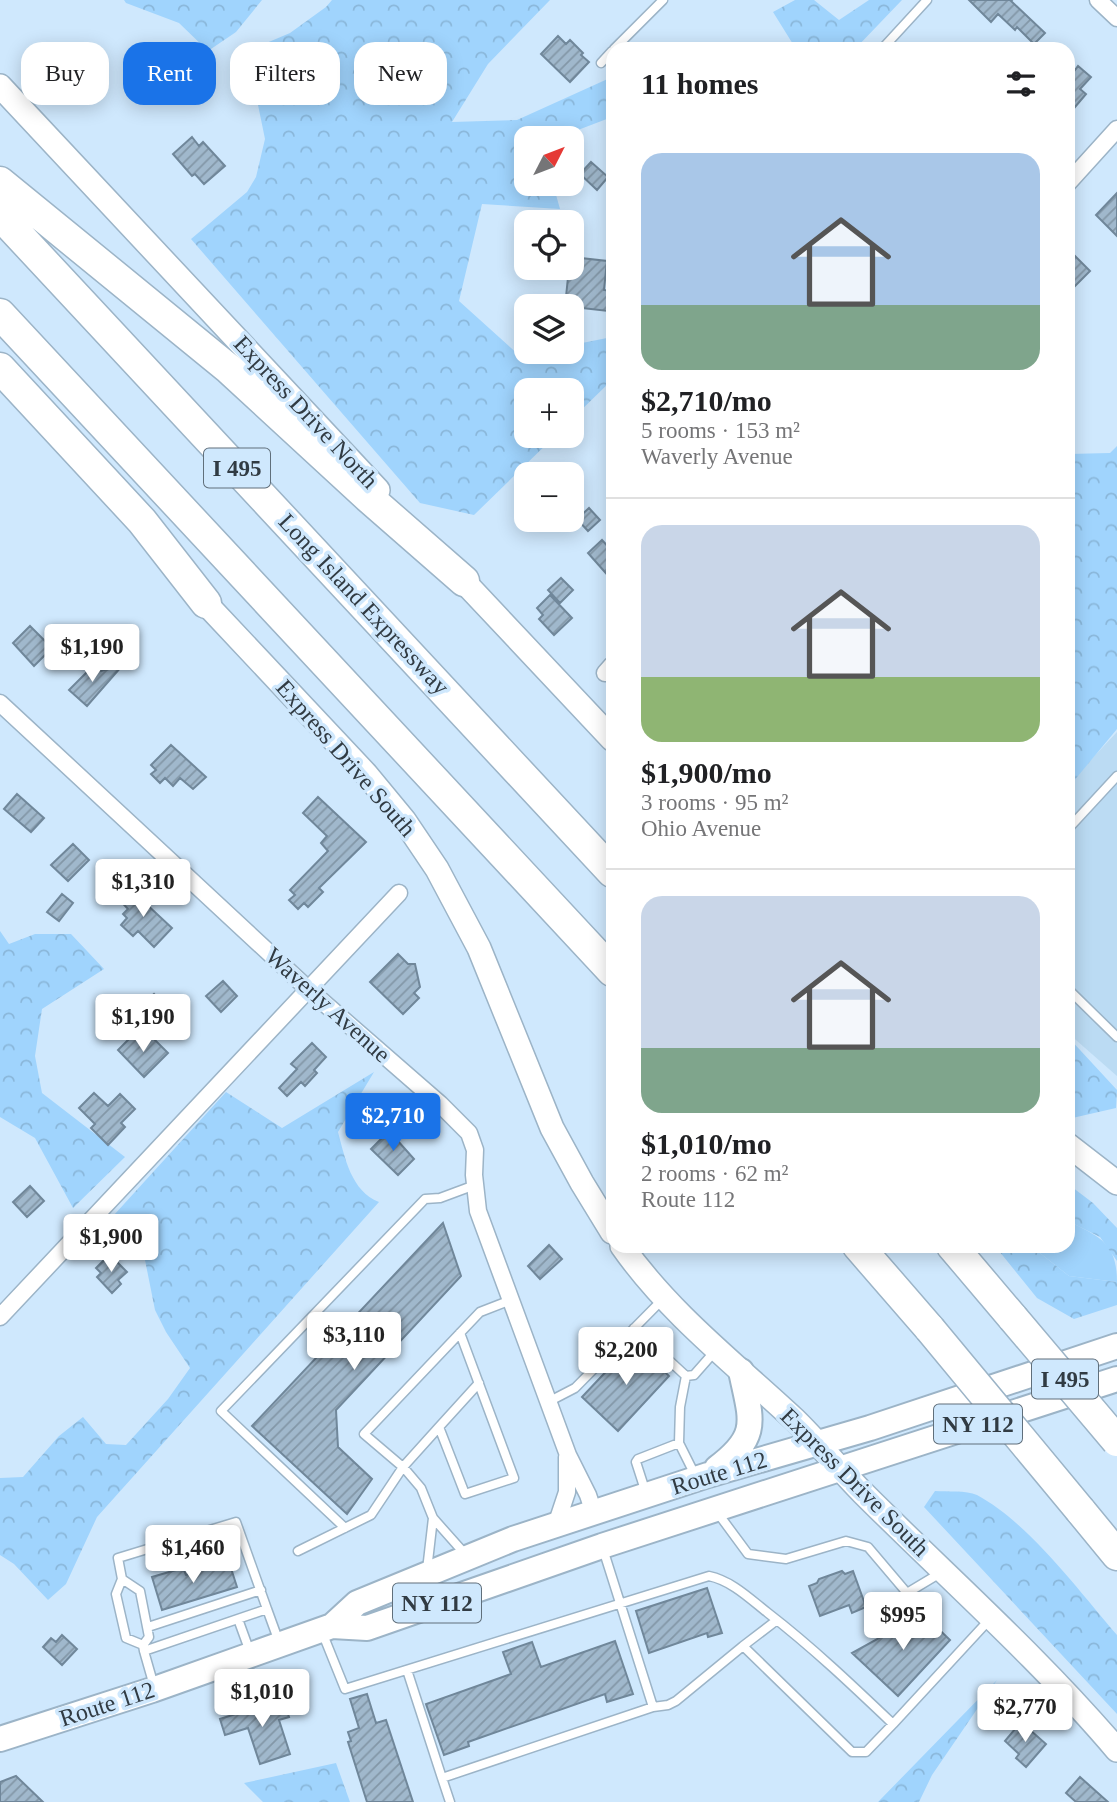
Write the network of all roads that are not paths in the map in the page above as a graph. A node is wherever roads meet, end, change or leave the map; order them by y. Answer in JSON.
{"nodes":[{"id":1,"x":663,"y":0,"type":"edge"},
{"id":2,"x":927,"y":0,"type":"edge"},
{"id":3,"x":1098,"y":0,"type":"edge"},
{"id":4,"x":1117,"y":18,"type":"edge"},
{"id":5,"x":621,"y":42,"type":"edge"},
{"id":6,"x":888,"y":42,"type":"edge"},
{"id":7,"x":606,"y":58,"type":"edge"},
{"id":8,"x":601,"y":63,"type":"dead end"},
{"id":9,"x":0,"y":86,"type":"edge"},
{"id":10,"x":1117,"y":129,"type":"edge"},
{"id":11,"x":1075,"y":175,"type":"edge"},
{"id":12,"x":0,"y":182,"type":"edge"},
{"id":13,"x":0,"y":215,"type":"edge"},
{"id":14,"x":0,"y":314,"type":"edge"},
{"id":15,"x":0,"y":368,"type":"edge"},
{"id":16,"x":0,"y":389,"type":"edge"},
{"id":17,"x":464,"y":581,"type":"junction"},
{"id":18,"x":206,"y":603,"type":"junction"},
{"id":19,"x":0,"y":703,"type":"edge"},
{"id":20,"x":606,"y":733,"type":"edge"},
{"id":21,"x":1117,"y":776,"type":"edge"},
{"id":22,"x":1075,"y":821,"type":"edge"},
{"id":23,"x":606,"y":866,"type":"edge"},
{"id":24,"x":399,"y":893,"type":"dead end"},
{"id":25,"x":606,"y":965,"type":"edge"},
{"id":26,"x":308,"y":989,"type":"junction"},
{"id":27,"x":1075,"y":996,"type":"edge"},
{"id":28,"x":1117,"y":1037,"type":"edge"},
{"id":29,"x":1075,"y":1150,"type":"edge"},
{"id":30,"x":1117,"y":1183,"type":"edge"},
{"id":31,"x":475,"y":1185,"type":"junction"},
{"id":32,"x":606,"y":1222,"type":"edge"},
{"id":33,"x":628,"y":1253,"type":"edge"},
{"id":34,"x":864,"y":1253,"type":"edge"},
{"id":35,"x":958,"y":1253,"type":"edge"},
{"id":36,"x":664,"y":1298,"type":"junction"},
{"id":37,"x":511,"y":1300,"type":"junction"},
{"id":38,"x":0,"y":1317,"type":"edge"},
{"id":39,"x":634,"y":1328,"type":"junction"},
{"id":40,"x":460,"y":1333,"type":"junction"},
{"id":41,"x":1117,"y":1346,"type":"edge"},
{"id":42,"x":717,"y":1349,"type":"junction"},
{"id":43,"x":741,"y":1371,"type":"junction"},
{"id":44,"x":686,"y":1376,"type":"junction"},
{"id":45,"x":1117,"y":1379,"type":"edge"},
{"id":46,"x":479,"y":1383,"type":"junction"},
{"id":47,"x":548,"y":1402,"type":"junction"},
{"id":48,"x":439,"y":1427,"type":"junction"},
{"id":49,"x":1117,"y":1441,"type":"edge"},
{"id":50,"x":679,"y":1443,"type":"junction"},
{"id":51,"x":816,"y":1443,"type":"junction"},
{"id":52,"x":568,"y":1455,"type":"junction"},
{"id":53,"x":403,"y":1467,"type":"junction"},
{"id":54,"x":840,"y":1468,"type":"junction"},
{"id":55,"x":702,"y":1477,"type":"junction"},
{"id":56,"x":646,"y":1496,"type":"junction"},
{"id":57,"x":715,"y":1509,"type":"junction"},
{"id":58,"x":594,"y":1513,"type":"junction"},
{"id":59,"x":433,"y":1518,"type":"junction"},
{"id":60,"x":556,"y":1525,"type":"junction"},
{"id":61,"x":345,"y":1528,"type":"junction"},
{"id":62,"x":602,"y":1546,"type":"junction"},
{"id":63,"x":298,"y":1551,"type":"dead end"},
{"id":64,"x":1117,"y":1555,"type":"edge"},
{"id":65,"x":468,"y":1558,"type":"junction"},
{"id":66,"x":944,"y":1571,"type":"junction"},
{"id":67,"x":426,"y":1573,"type":"junction"},
{"id":68,"x":507,"y":1578,"type":"junction"},
{"id":69,"x":122,"y":1579,"type":"junction"},
{"id":70,"x":261,"y":1590,"type":"junction"},
{"id":71,"x":620,"y":1605,"type":"junction"},
{"id":72,"x":267,"y":1609,"type":"junction"},
{"id":73,"x":992,"y":1617,"type":"junction"},
{"id":74,"x":238,"y":1619,"type":"junction"},
{"id":75,"x":777,"y":1620,"type":"junction"},
{"id":76,"x":148,"y":1627,"type":"junction"},
{"id":77,"x":327,"y":1628,"type":"junction"},
{"id":78,"x":280,"y":1645,"type":"junction"},
{"id":79,"x":743,"y":1646,"type":"junction"},
{"id":80,"x":144,"y":1648,"type":"junction"},
{"id":81,"x":251,"y":1655,"type":"junction"},
{"id":82,"x":407,"y":1670,"type":"junction"},
{"id":83,"x":155,"y":1689,"type":"junction"},
{"id":84,"x":653,"y":1706,"type":"junction"},
{"id":85,"x":893,"y":1724,"type":"junction"},
{"id":86,"x":0,"y":1739,"type":"edge"},
{"id":87,"x":1117,"y":1750,"type":"edge"},
{"id":88,"x":442,"y":1778,"type":"junction"},
{"id":89,"x":450,"y":1802,"type":"edge"}],
"edges":[{"from":1,"to":5,"type":"lane"},
{"from":2,"to":6,"type":"lane"},
{"from":3,"to":4,"type":"street"},
{"from":7,"to":8,"type":"lane"},
{"from":9,"to":17,"type":"main road","name":"Express Drive North"},
{"from":10,"to":11,"type":"street"},
{"from":12,"to":17,"type":"highway"},
{"from":13,"to":23,"type":"highway","name":"Long Island Expressway","number":"I 495"},
{"from":14,"to":25,"type":"highway","number":"I 495"},
{"from":15,"to":18,"type":"highway"},
{"from":16,"to":18,"type":"main road","name":"Express Drive South"},
{"from":17,"to":20,"type":"main road","name":"Express Drive North"},
{"from":18,"to":32,"type":"main road","name":"Express Drive South"},
{"from":19,"to":26,"type":"street","name":"Waverly Avenue"},
{"from":21,"to":22,"type":"lane"},
{"from":24,"to":26,"type":"street"},
{"from":26,"to":31,"type":"street","name":"Waverly Avenue"},
{"from":26,"to":38,"type":"street"},
{"from":27,"to":28,"type":"lane"},
{"from":29,"to":30,"type":"main road"},
{"from":31,"to":37,"type":"street","name":"Waverly Avenue"},
{"from":31,"to":61,"type":"lane"},
{"from":33,"to":36,"type":"main road","name":"Express Drive South"},
{"from":34,"to":64,"type":"highway","number":"I 495","bridge":true},
{"from":35,"to":49,"type":"highway","number":"I 495","bridge":true},
{"from":36,"to":39,"type":"lane"},
{"from":36,"to":42,"type":"main road","name":"Express Drive South"},
{"from":37,"to":40,"type":"lane"},
{"from":37,"to":47,"type":"street","name":"Waverly Avenue"},
{"from":39,"to":44,"type":"lane"},
{"from":39,"to":47,"type":"lane"},
{"from":40,"to":46,"type":"lane"},
{"from":40,"to":53,"type":"lane"},
{"from":41,"to":51,"type":"main road","name":"Route 112","number":"NY 112"},
{"from":42,"to":43,"type":"main road","name":"Express Drive South"},
{"from":42,"to":44,"type":"lane"},
{"from":43,"to":51,"type":"main road","name":"Express Drive South"},
{"from":43,"to":55,"type":"main road"},
{"from":44,"to":50,"type":"lane"},
{"from":45,"to":54,"type":"main road","name":"Route 112","number":"NY 112"},
{"from":46,"to":48,"type":"lane"},
{"from":46,"to":48,"type":"lane"},
{"from":47,"to":52,"type":"street","name":"Waverly Avenue"},
{"from":48,"to":53,"type":"lane"},
{"from":50,"to":55,"type":"lane"},
{"from":50,"to":56,"type":"lane"},
{"from":51,"to":54,"type":"main road","name":"Express Drive South"},
{"from":51,"to":55,"type":"main road","name":"Route 112","number":"NY 112"},
{"from":52,"to":58,"type":"street","name":"Waverly Avenue"},
{"from":52,"to":60,"type":"street","name":"Waverly Avenue"},
{"from":53,"to":59,"type":"lane"},
{"from":53,"to":61,"type":"lane"},
{"from":54,"to":57,"type":"main road","name":"Route 112","number":"NY 112"},
{"from":54,"to":66,"type":"main road","name":"Express Drive South"},
{"from":55,"to":56,"type":"main road","name":"Route 112","number":"NY 112"},
{"from":56,"to":58,"type":"main road","name":"Route 112","number":"NY 112"},
{"from":57,"to":62,"type":"main road","name":"Route 112","number":"NY 112"},
{"from":57,"to":66,"type":"lane"},
{"from":58,"to":60,"type":"main road","name":"Route 112","number":"NY 112"},
{"from":58,"to":68,"type":"main road"},
{"from":59,"to":65,"type":"lane"},
{"from":59,"to":67,"type":"lane"},
{"from":60,"to":65,"type":"main road","name":"Route 112","number":"NY 112"},
{"from":61,"to":63,"type":"lane"},
{"from":62,"to":68,"type":"main road","name":"Route 112","number":"NY 112"},
{"from":62,"to":71,"type":"lane"},
{"from":65,"to":67,"type":"main road","name":"Route 112","number":"NY 112"},
{"from":66,"to":73,"type":"main road","name":"Express Drive South"},
{"from":67,"to":77,"type":"main road","name":"Route 112","number":"NY 112"},
{"from":68,"to":77,"type":"main road","name":"Route 112","number":"NY 112"},
{"from":69,"to":70,"type":"lane"},
{"from":69,"to":76,"type":"lane"},
{"from":69,"to":80,"type":"lane"},
{"from":70,"to":72,"type":"lane"},
{"from":70,"to":76,"type":"lane"},
{"from":71,"to":75,"type":"lane"},
{"from":71,"to":82,"type":"lane"},
{"from":71,"to":84,"type":"lane"},
{"from":72,"to":74,"type":"lane"},
{"from":72,"to":78,"type":"lane"},
{"from":73,"to":85,"type":"lane"},
{"from":73,"to":87,"type":"main road","name":"Express Drive South"},
{"from":74,"to":80,"type":"lane"},
{"from":74,"to":81,"type":"lane"},
{"from":75,"to":79,"type":"lane"},
{"from":75,"to":85,"type":"lane"},
{"from":76,"to":80,"type":"lane"},
{"from":77,"to":78,"type":"main road","name":"Route 112","number":"NY 112"},
{"from":77,"to":82,"type":"lane"},
{"from":78,"to":81,"type":"main road","name":"Route 112","number":"NY 112"},
{"from":79,"to":84,"type":"lane"},
{"from":79,"to":85,"type":"lane"},
{"from":80,"to":83,"type":"lane"},
{"from":81,"to":83,"type":"main road","name":"Route 112","number":"NY 112"},
{"from":82,"to":88,"type":"lane"},
{"from":83,"to":86,"type":"main road","name":"Route 112","number":"NY 112"},
{"from":84,"to":88,"type":"lane"},
{"from":88,"to":89,"type":"lane"}]}
